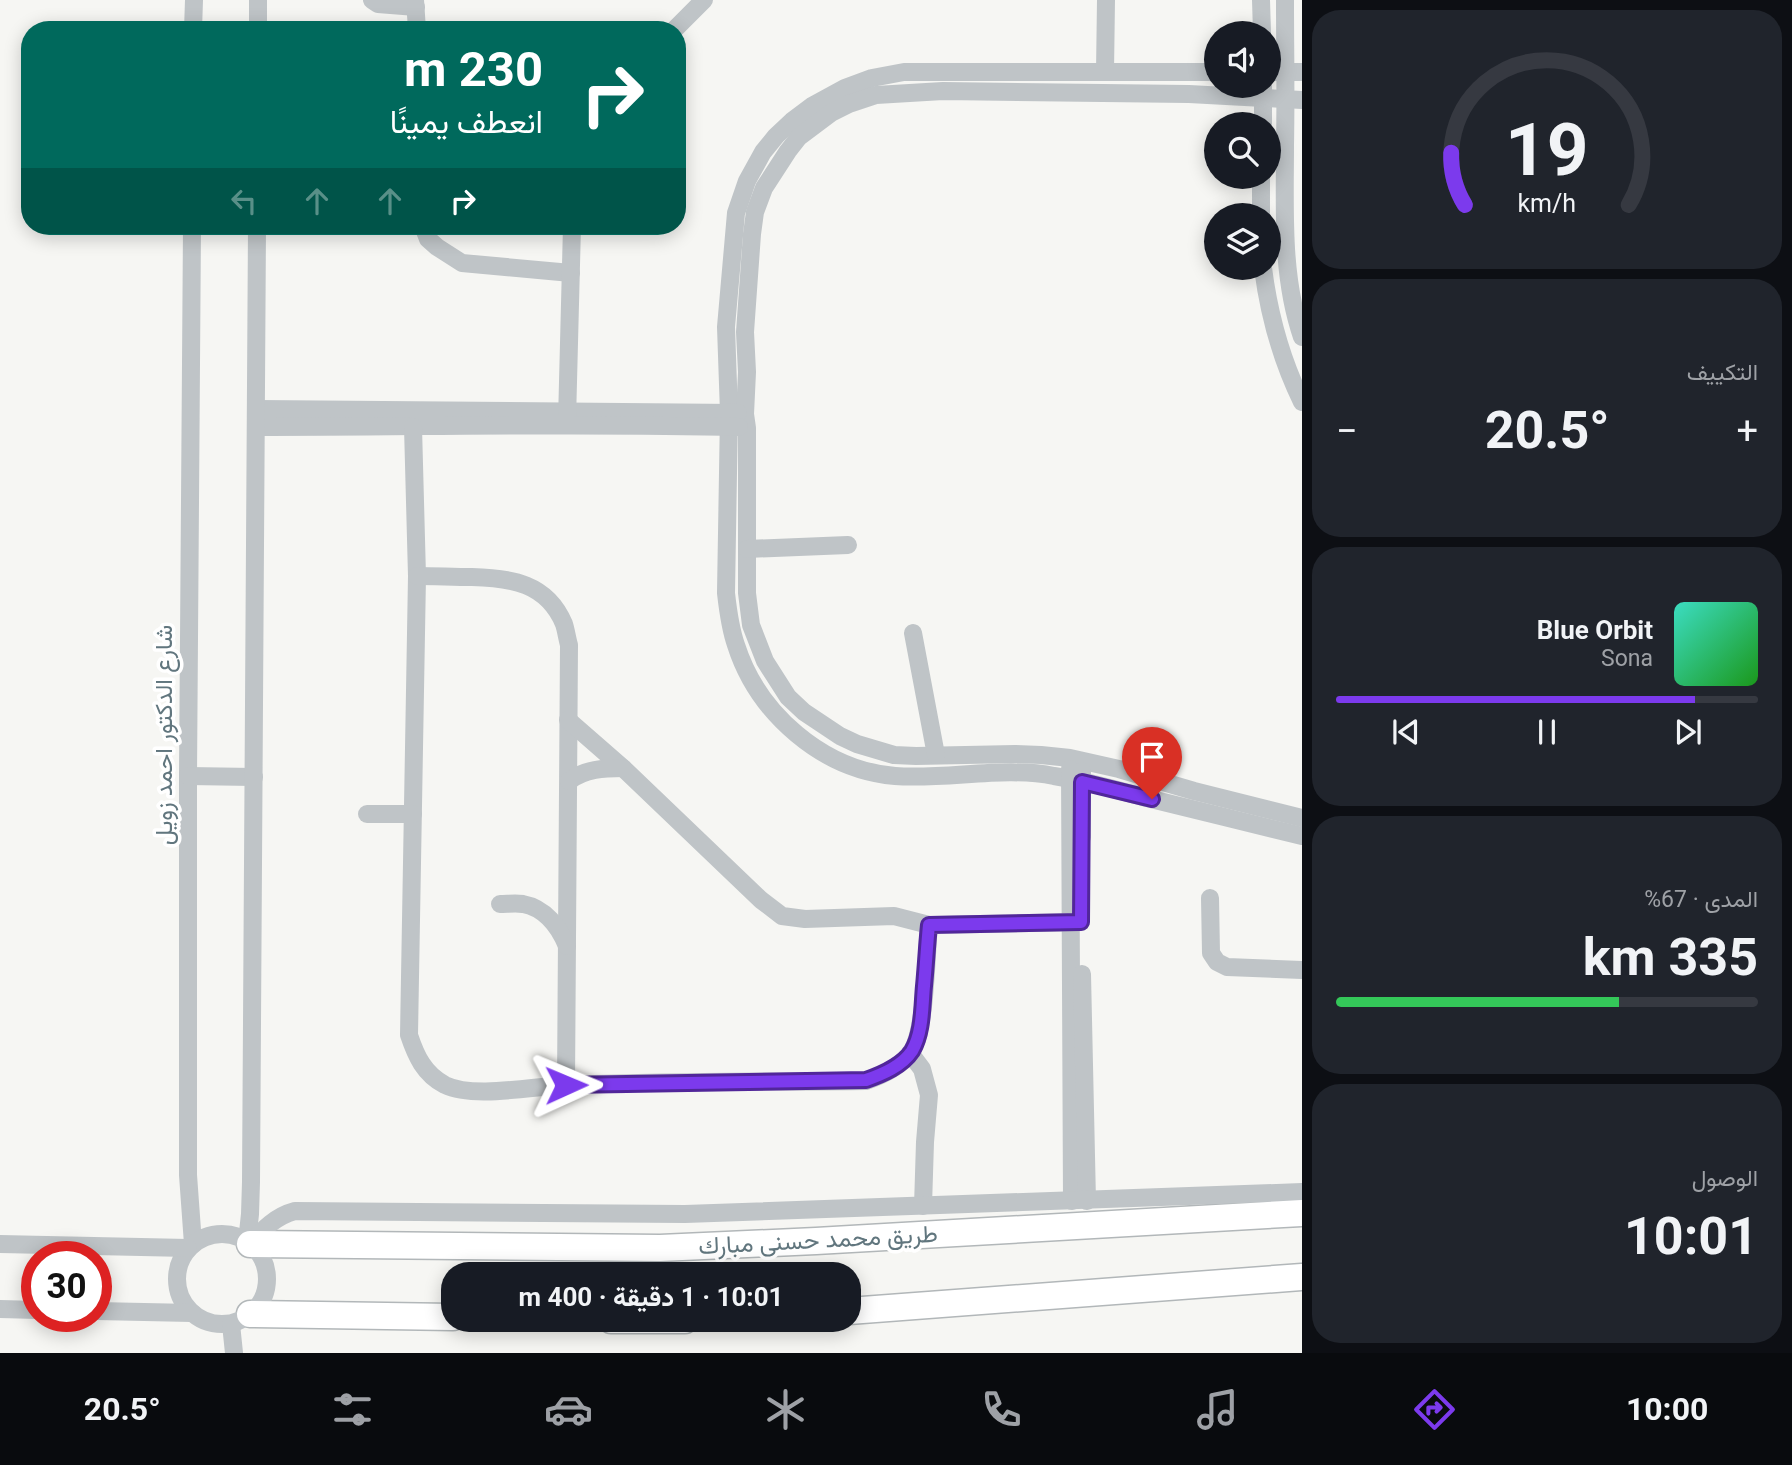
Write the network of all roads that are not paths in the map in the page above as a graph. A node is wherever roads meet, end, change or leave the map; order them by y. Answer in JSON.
{"nodes":[{"id":1,"x":194,"y":0,"type":"edge"},
{"id":2,"x":258,"y":0,"type":"edge"},
{"id":3,"x":372,"y":0,"type":"edge"},
{"id":4,"x":704,"y":0,"type":"edge"},
{"id":5,"x":1106,"y":0,"type":"edge"},
{"id":6,"x":1261,"y":0,"type":"edge"},
{"id":7,"x":1285,"y":0,"type":"edge"},
{"id":8,"x":416,"y":3,"type":"edge"},
{"id":9,"x":193,"y":21,"type":"edge"},
{"id":10,"x":258,"y":21,"type":"edge"},
{"id":11,"x":417,"y":21,"type":"edge"},
{"id":12,"x":683,"y":21,"type":"edge"},
{"id":13,"x":1262,"y":21,"type":"edge"},
{"id":14,"x":1105,"y":72,"type":"junction"},
{"id":15,"x":1204,"y":72,"type":"edge"},
{"id":16,"x":1285,"y":72,"type":"edge"},
{"id":17,"x":1204,"y":94,"type":"edge"},
{"id":18,"x":1294,"y":100,"type":"edge"},
{"id":19,"x":192,"y":235,"type":"edge"},
{"id":20,"x":257,"y":235,"type":"edge"},
{"id":21,"x":426,"y":235,"type":"edge"},
{"id":22,"x":572,"y":235,"type":"edge"},
{"id":23,"x":571,"y":272,"type":"junction"},
{"id":24,"x":1265,"y":280,"type":"edge"},
{"id":25,"x":1302,"y":337,"type":"edge"},
{"id":26,"x":1302,"y":402,"type":"edge"},
{"id":27,"x":256,"y":418,"type":"junction"},
{"id":28,"x":567,"y":418,"type":"junction"},
{"id":29,"x":737,"y":420,"type":"junction"},
{"id":30,"x":413,"y":428,"type":"junction"},
{"id":31,"x":848,"y":545,"type":"dead end"},
{"id":32,"x":747,"y":549,"type":"junction"},
{"id":33,"x":417,"y":576,"type":"junction"},
{"id":34,"x":913,"y":634,"type":"dead end"},
{"id":35,"x":568,"y":720,"type":"junction"},
{"id":36,"x":936,"y":755,"type":"junction"},
{"id":37,"x":1076,"y":759,"type":"junction"},
{"id":38,"x":622,"y":768,"type":"junction"},
{"id":39,"x":188,"y":776,"type":"junction"},
{"id":40,"x":254,"y":777,"type":"junction"},
{"id":41,"x":569,"y":781,"type":"junction"},
{"id":42,"x":1076,"y":781,"type":"junction"},
{"id":43,"x":367,"y":814,"type":"dead end"},
{"id":44,"x":413,"y":814,"type":"junction"},
{"id":45,"x":1302,"y":818,"type":"edge"},
{"id":46,"x":1302,"y":836,"type":"edge"},
{"id":47,"x":1210,"y":898,"type":"dead end"},
{"id":48,"x":500,"y":904,"type":"dead end"},
{"id":49,"x":1075,"y":922,"type":"junction"},
{"id":50,"x":929,"y":925,"type":"junction"},
{"id":51,"x":567,"y":946,"type":"junction"},
{"id":52,"x":1302,"y":970,"type":"edge"},
{"id":53,"x":910,"y":1053,"type":"junction"},
{"id":54,"x":566,"y":1085,"type":"junction"},
{"id":55,"x":1302,"y":1192,"type":"edge"},
{"id":56,"x":1079,"y":1201,"type":"junction"},
{"id":57,"x":923,"y":1206,"type":"junction"},
{"id":58,"x":1302,"y":1213,"type":"edge"},
{"id":59,"x":248,"y":1243,"type":"junction"},
{"id":60,"x":0,"y":1244,"type":"edge"},
{"id":61,"x":190,"y":1246,"type":"junction"},
{"id":62,"x":1302,"y":1277,"type":"edge"},
{"id":63,"x":0,"y":1309,"type":"edge"},
{"id":64,"x":21,"y":1310,"type":"edge"},
{"id":65,"x":861,"y":1310,"type":"edge"},
{"id":66,"x":112,"y":1311,"type":"edge"},
{"id":67,"x":192,"y":1313,"type":"junction"},
{"id":68,"x":441,"y":1317,"type":"edge"},
{"id":69,"x":241,"y":1319,"type":"junction"},
{"id":70,"x":234,"y":1353,"type":"edge"}],
"edges":[{"from":1,"to":9,"type":"street"},
{"from":2,"to":10,"type":"street"},
{"from":3,"to":8,"type":"street"},
{"from":4,"to":12,"type":"street"},
{"from":5,"to":14,"type":"street"},
{"from":6,"to":13,"type":"street"},
{"from":7,"to":16,"type":"street"},
{"from":8,"to":11,"type":"street"},
{"from":14,"to":15,"type":"street"},
{"from":14,"to":29,"type":"street"},
{"from":16,"to":18,"type":"street"},
{"from":17,"to":29,"type":"street"},
{"from":18,"to":25,"type":"street"},
{"from":19,"to":39,"type":"street","name":"شارع الدكتور احمد زويل"},
{"from":20,"to":27,"type":"street"},
{"from":21,"to":23,"type":"street"},
{"from":22,"to":23,"type":"street"},
{"from":23,"to":28,"type":"street"},
{"from":24,"to":26,"type":"street"},
{"from":27,"to":28,"type":"street"},
{"from":27,"to":30,"type":"street"},
{"from":27,"to":40,"type":"street"},
{"from":28,"to":29,"type":"street"},
{"from":28,"to":30,"type":"street"},
{"from":29,"to":32,"type":"street"},
{"from":29,"to":42,"type":"street"},
{"from":30,"to":33,"type":"street"},
{"from":31,"to":32,"type":"street"},
{"from":32,"to":36,"type":"street"},
{"from":33,"to":35,"type":"street"},
{"from":33,"to":44,"type":"street"},
{"from":34,"to":36,"type":"street"},
{"from":35,"to":38,"type":"street"},
{"from":35,"to":41,"type":"street"},
{"from":36,"to":37,"type":"street"},
{"from":37,"to":42,"type":"street"},
{"from":37,"to":45,"type":"street"},
{"from":38,"to":41,"type":"street"},
{"from":38,"to":50,"type":"street"},
{"from":39,"to":40,"type":"street"},
{"from":39,"to":61,"type":"street","name":"شارع الدكتور احمد زويل"},
{"from":40,"to":59,"type":"street"},
{"from":41,"to":51,"type":"street"},
{"from":42,"to":46,"type":"street"},
{"from":42,"to":49,"type":"street"},
{"from":43,"to":44,"type":"street"},
{"from":44,"to":54,"type":"street"},
{"from":47,"to":52,"type":"street"},
{"from":48,"to":51,"type":"street"},
{"from":49,"to":50,"type":"street"},
{"from":49,"to":56,"type":"street"},
{"from":50,"to":53,"type":"street"},
{"from":51,"to":54,"type":"street"},
{"from":53,"to":54,"type":"street"},
{"from":53,"to":57,"type":"street"},
{"from":55,"to":56,"type":"street"},
{"from":56,"to":57,"type":"street"},
{"from":57,"to":59,"type":"street"},
{"from":58,"to":59,"type":"highway","name":"طريق محمد حسنى مبارك"},
{"from":59,"to":61,"type":"street"},
{"from":59,"to":69,"type":"street"},
{"from":60,"to":61,"type":"street"},
{"from":61,"to":67,"type":"street"},
{"from":62,"to":65,"type":"highway"},
{"from":63,"to":64,"type":"street"},
{"from":66,"to":67,"type":"street"},
{"from":67,"to":69,"type":"street"},
{"from":68,"to":69,"type":"highway"},
{"from":69,"to":70,"type":"street"}]}
